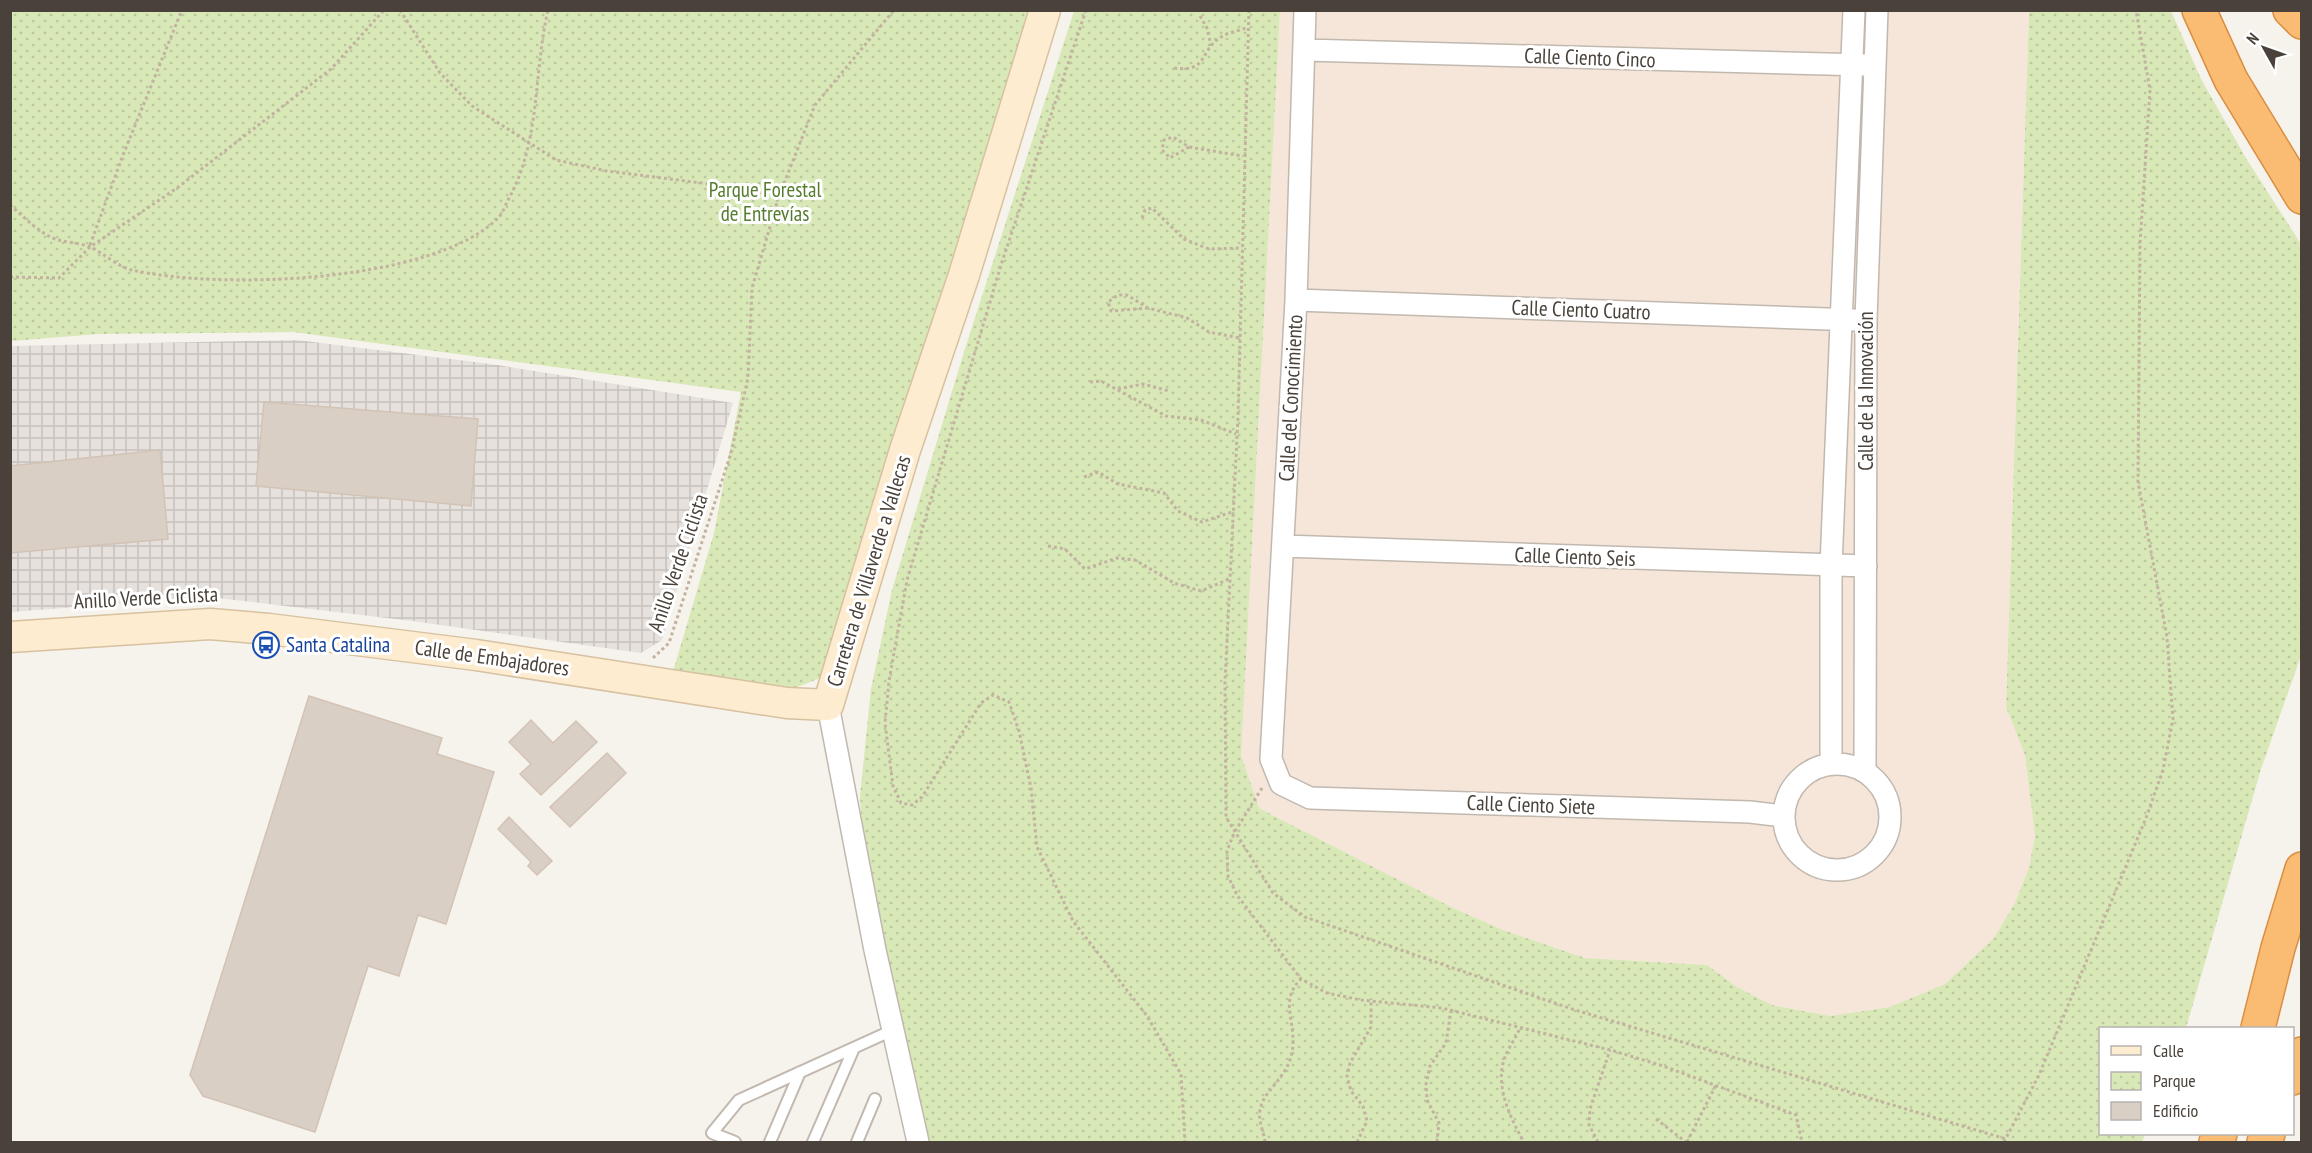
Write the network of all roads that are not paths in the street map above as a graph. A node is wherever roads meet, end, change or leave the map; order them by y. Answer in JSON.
{"nodes":[{"id":1,"x":1045,"y":10,"type":"edge"},
{"id":2,"x":1305,"y":10,"type":"edge"},
{"id":3,"x":1854,"y":10,"type":"edge"},
{"id":4,"x":1877,"y":10,"type":"edge"},
{"id":5,"x":2199,"y":10,"type":"edge"},
{"id":6,"x":2290,"y":10,"type":"edge"},
{"id":7,"x":2301,"y":22,"type":"edge"},
{"id":8,"x":1305,"y":50,"type":"junction"},
{"id":9,"x":1852,"y":65,"type":"junction"},
{"id":10,"x":1875,"y":65,"type":"junction"},
{"id":11,"x":2301,"y":197,"type":"edge"},
{"id":12,"x":1296,"y":300,"type":"junction"},
{"id":13,"x":1842,"y":320,"type":"junction"},
{"id":14,"x":1866,"y":320,"type":"junction"},
{"id":15,"x":1284,"y":546,"type":"junction"},
{"id":16,"x":1831,"y":566,"type":"junction"},
{"id":17,"x":1866,"y":566,"type":"junction"},
{"id":18,"x":10,"y":637,"type":"edge"},
{"id":19,"x":828,"y":705,"type":"junction"},
{"id":20,"x":1831,"y":763,"type":"junction"},
{"id":21,"x":1865,"y":771,"type":"junction"},
{"id":22,"x":1278,"y":778,"type":"joint"},
{"id":23,"x":1783,"y":816,"type":"junction"},
{"id":24,"x":2301,"y":869,"type":"edge"},
{"id":25,"x":2301,"y":918,"type":"edge"},
{"id":26,"x":2260,"y":1027,"type":"edge"},
{"id":27,"x":2261,"y":1027,"type":"edge"},
{"id":28,"x":893,"y":1030,"type":"junction"},
{"id":29,"x":854,"y":1048,"type":"junction"},
{"id":30,"x":2301,"y":1054,"type":"edge"},
{"id":31,"x":800,"y":1072,"type":"junction"},
{"id":32,"x":2294,"y":1073,"type":"edge"},
{"id":33,"x":875,"y":1099,"type":"dead end"},
{"id":34,"x":735,"y":1143,"type":"edge"},
{"id":35,"x":770,"y":1143,"type":"edge"},
{"id":36,"x":813,"y":1143,"type":"edge"},
{"id":37,"x":857,"y":1143,"type":"edge"},
{"id":38,"x":918,"y":1143,"type":"edge"}],
"edges":[{"from":1,"to":19,"type":"main road","name":"Carretera de Villaverde a Vallecas"},
{"from":2,"to":8,"type":"street","name":"Calle del Conocimiento"},
{"from":3,"to":9,"type":"street","name":"Calle de la Innovación"},
{"from":4,"to":10,"type":"street","name":"Calle de la Innovación"},
{"from":5,"to":11,"type":"highway"},
{"from":6,"to":7,"type":"highway"},
{"from":8,"to":9,"type":"street","name":"Calle Ciento Cinco"},
{"from":8,"to":12,"type":"street","name":"Calle del Conocimiento"},
{"from":9,"to":10,"type":"street","name":"Calle Ciento Cinco"},
{"from":9,"to":13,"type":"street","name":"Calle de la Innovación"},
{"from":10,"to":14,"type":"street","name":"Calle de la Innovación"},
{"from":12,"to":13,"type":"street","name":"Calle Ciento Cuatro"},
{"from":12,"to":15,"type":"street","name":"Calle del Conocimiento"},
{"from":13,"to":14,"type":"street","name":"Calle Ciento Cuatro"},
{"from":13,"to":16,"type":"street","name":"Calle de la Innovación"},
{"from":14,"to":17,"type":"street","name":"Calle de la Innovación"},
{"from":15,"to":16,"type":"street","name":"Calle Ciento Seis"},
{"from":15,"to":22,"type":"street","name":"Calle del Conocimiento"},
{"from":16,"to":17,"type":"street","name":"Calle Ciento Seis"},
{"from":16,"to":20,"type":"street","name":"Calle de la Innovación"},
{"from":17,"to":21,"type":"street","name":"Calle de la Innovación"},
{"from":18,"to":19,"type":"main road","name":"Calle de Embajadores"},
{"from":19,"to":28,"type":"street","name":"Carretera de Villaverde a Vallecas"},
{"from":20,"to":21,"type":"street"},
{"from":20,"to":23,"type":"street"},
{"from":21,"to":23,"type":"street"},
{"from":22,"to":23,"type":"street","name":"Calle Ciento Siete"},
{"from":24,"to":26,"type":"highway"},
{"from":25,"to":27,"type":"highway"},
{"from":28,"to":29,"type":"lane"},
{"from":28,"to":38,"type":"street","name":"Carretera de Villaverde a Vallecas"},
{"from":29,"to":31,"type":"lane"},
{"from":29,"to":36,"type":"lane"},
{"from":30,"to":32,"type":"highway"},
{"from":31,"to":34,"type":"lane"},
{"from":31,"to":35,"type":"lane"},
{"from":33,"to":37,"type":"lane"}]}
